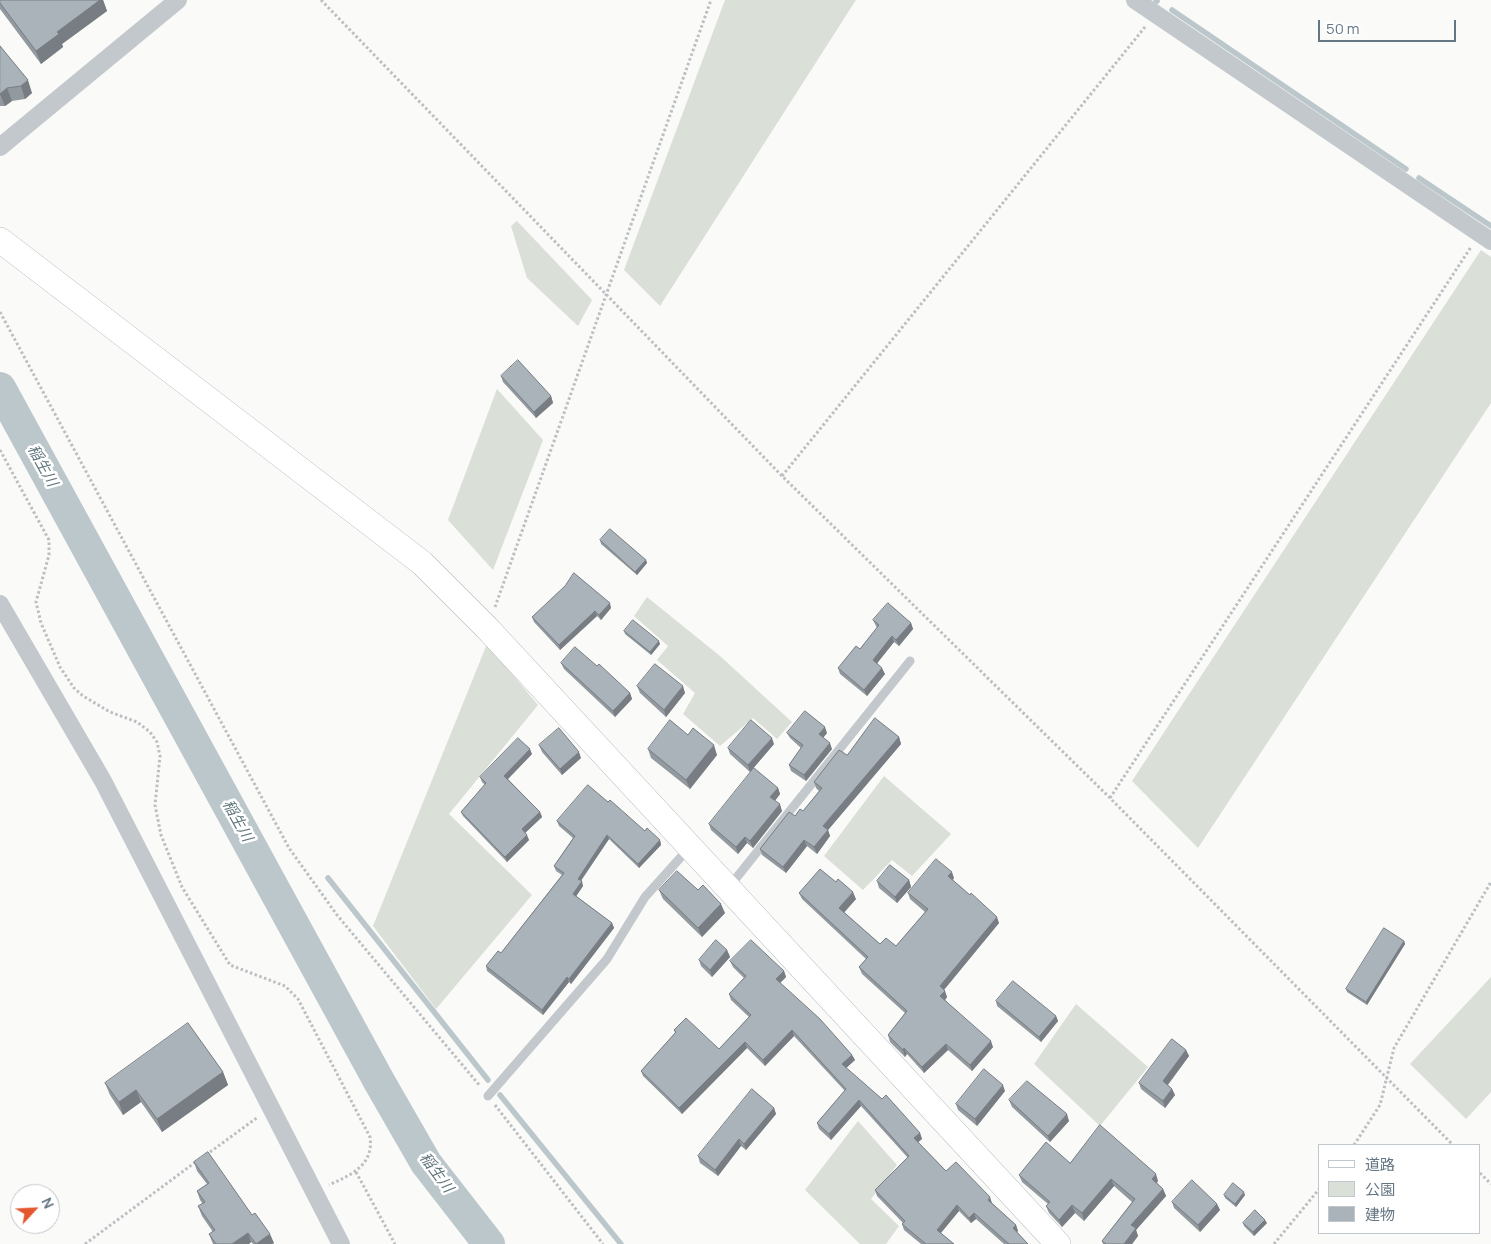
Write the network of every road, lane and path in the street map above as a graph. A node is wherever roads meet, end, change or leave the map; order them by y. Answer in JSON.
{"nodes":[{"id":1,"x":178,"y":0,"type":"edge"},
{"id":2,"x":321,"y":0,"type":"edge"},
{"id":3,"x":711,"y":0,"type":"edge"},
{"id":4,"x":1136,"y":0,"type":"edge"},
{"id":5,"x":1155,"y":14,"type":"junction"},
{"id":6,"x":0,"y":147,"type":"edge"},
{"id":7,"x":1485,"y":237,"type":"edge"},
{"id":8,"x":0,"y":240,"type":"edge"},
{"id":9,"x":605,"y":294,"type":"junction"},
{"id":10,"x":0,"y":312,"type":"edge"},
{"id":11,"x":0,"y":450,"type":"edge"},
{"id":12,"x":782,"y":476,"type":"junction"},
{"id":13,"x":0,"y":604,"type":"edge"},
{"id":14,"x":486,"y":628,"type":"junction"},
{"id":15,"x":910,"y":661,"type":"dead end"},
{"id":16,"x":1110,"y":798,"type":"junction"},
{"id":17,"x":690,"y":847,"type":"junction"},
{"id":18,"x":1491,"y":882,"type":"edge"},
{"id":19,"x":728,"y":888,"type":"junction"},
{"id":20,"x":1387,"y":1080,"type":"junction"},
{"id":21,"x":488,"y":1096,"type":"junction"},
{"id":22,"x":271,"y":1107,"type":"junction"},
{"id":23,"x":1355,"y":1144,"type":"edge"},
{"id":24,"x":1451,"y":1144,"type":"edge"},
{"id":25,"x":356,"y":1172,"type":"junction"},
{"id":26,"x":1481,"y":1173,"type":"edge"},
{"id":27,"x":1491,"y":1184,"type":"edge"},
{"id":28,"x":1318,"y":1190,"type":"edge"},
{"id":29,"x":315,"y":1192,"type":"junction"},
{"id":30,"x":85,"y":1244,"type":"edge"},
{"id":31,"x":341,"y":1244,"type":"edge"},
{"id":32,"x":395,"y":1244,"type":"edge"},
{"id":33,"x":603,"y":1244,"type":"edge"},
{"id":34,"x":1058,"y":1244,"type":"edge"},
{"id":35,"x":1274,"y":1244,"type":"edge"}],
"edges":[{"from":1,"to":6,"type":"street"},
{"from":2,"to":9,"type":"path"},
{"from":3,"to":9,"type":"path"},
{"from":4,"to":5,"type":"street"},
{"from":5,"to":7,"type":"street"},
{"from":5,"to":12,"type":"path"},
{"from":7,"to":16,"type":"path"},
{"from":8,"to":14,"type":"street"},
{"from":9,"to":12,"type":"path"},
{"from":9,"to":14,"type":"path"},
{"from":10,"to":21,"type":"path"},
{"from":11,"to":25,"type":"path"},
{"from":12,"to":16,"type":"path"},
{"from":13,"to":22,"type":"street"},
{"from":14,"to":17,"type":"street"},
{"from":15,"to":19,"type":"lane"},
{"from":16,"to":20,"type":"path"},
{"from":17,"to":19,"type":"street"},
{"from":17,"to":21,"type":"lane"},
{"from":18,"to":20,"type":"path"},
{"from":19,"to":34,"type":"street"},
{"from":20,"to":23,"type":"path"},
{"from":20,"to":24,"type":"path"},
{"from":21,"to":33,"type":"path"},
{"from":22,"to":29,"type":"street"},
{"from":22,"to":30,"type":"path"},
{"from":25,"to":29,"type":"path"},
{"from":25,"to":32,"type":"path"},
{"from":26,"to":27,"type":"path"},
{"from":28,"to":35,"type":"path"},
{"from":29,"to":31,"type":"street"}]}
